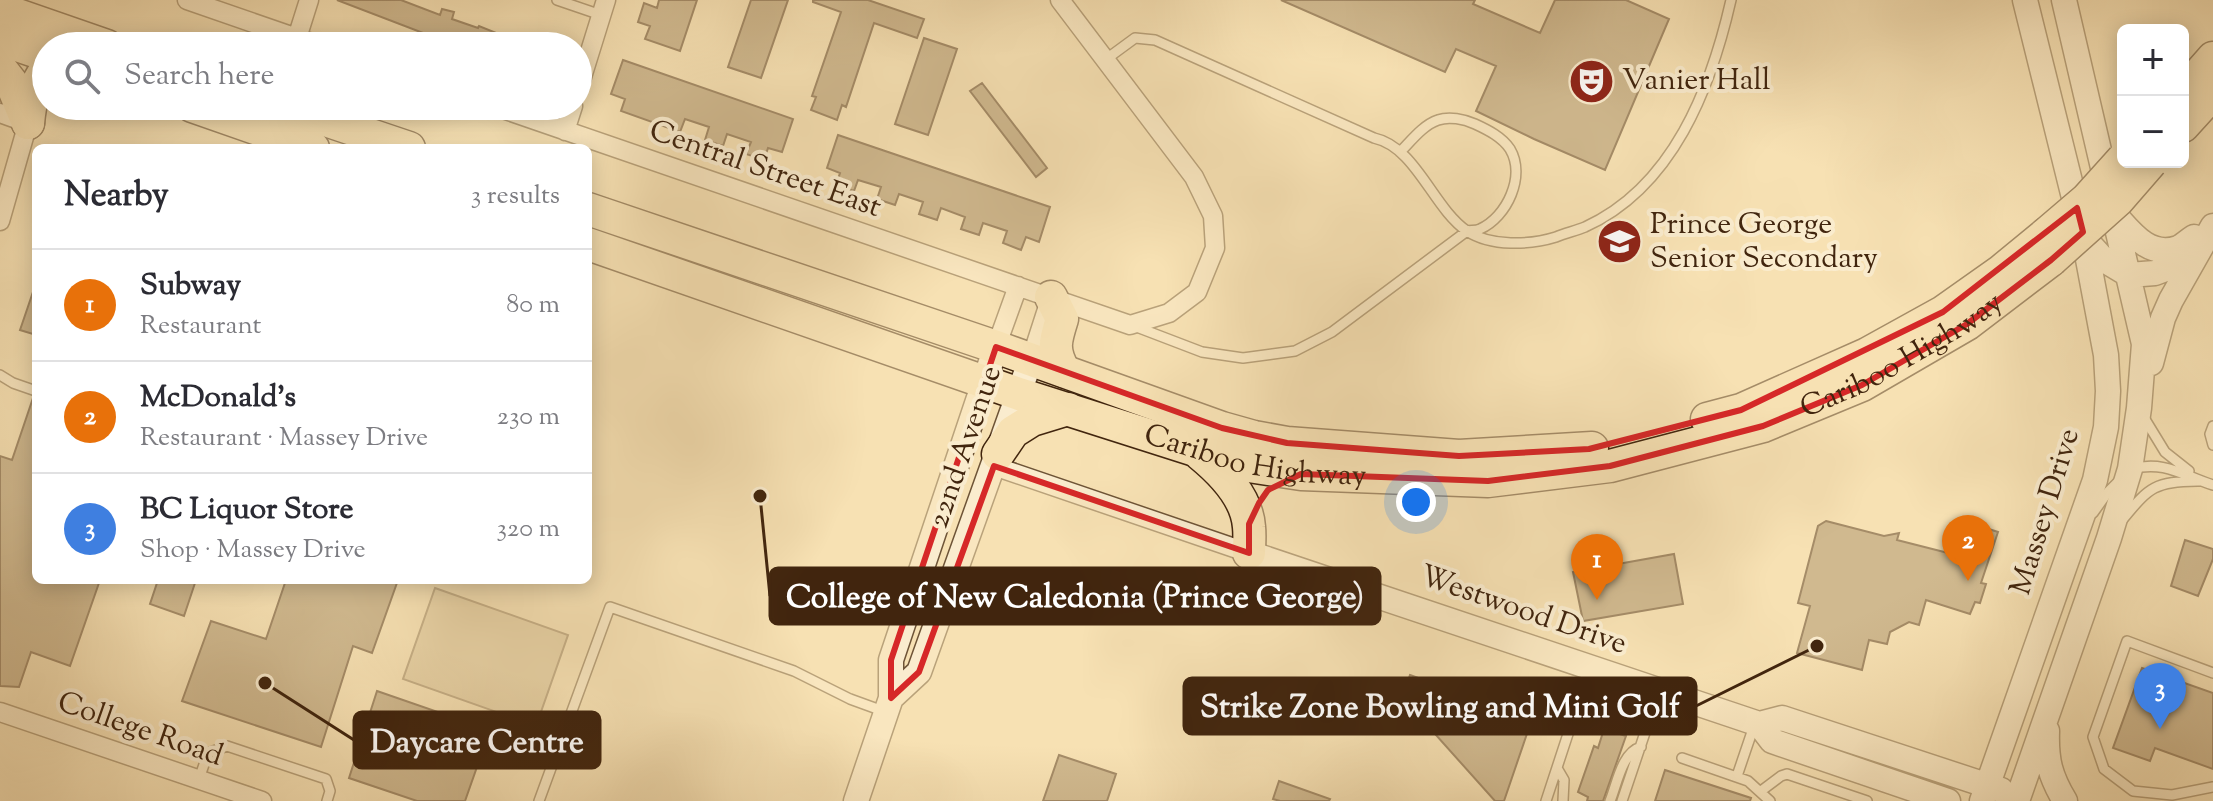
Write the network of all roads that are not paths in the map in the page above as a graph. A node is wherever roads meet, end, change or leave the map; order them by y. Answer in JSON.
{"nodes":[{"id":1,"x":187,"y":0,"type":"edge"},
{"id":2,"x":309,"y":0,"type":"edge"},
{"id":3,"x":557,"y":0,"type":"edge"},
{"id":4,"x":1060,"y":0,"type":"edge"},
{"id":5,"x":1731,"y":0,"type":"edge"},
{"id":6,"x":2025,"y":0,"type":"edge"},
{"id":7,"x":2064,"y":0,"type":"edge"},
{"id":8,"x":604,"y":8,"type":"edge"},
{"id":9,"x":0,"y":9,"type":"edge"},
{"id":10,"x":32,"y":11,"type":"edge"},
{"id":11,"x":70,"y":32,"type":"edge"},
{"id":12,"x":280,"y":32,"type":"edge"},
{"id":13,"x":299,"y":32,"type":"edge"},
{"id":14,"x":0,"y":39,"type":"edge"},
{"id":15,"x":592,"y":46,"type":"edge"},
{"id":16,"x":32,"y":50,"type":"edge"},
{"id":17,"x":2213,"y":58,"type":"edge"},
{"id":18,"x":1105,"y":60,"type":"junction"},
{"id":19,"x":0,"y":68,"type":"edge"},
{"id":20,"x":2189,"y":85,"type":"edge"},
{"id":21,"x":2213,"y":93,"type":"edge"},
{"id":22,"x":32,"y":95,"type":"edge"},
{"id":23,"x":26,"y":114,"type":"edge"},
{"id":24,"x":2189,"y":119,"type":"edge"},
{"id":25,"x":232,"y":120,"type":"edge"},
{"id":26,"x":326,"y":120,"type":"edge"},
{"id":27,"x":534,"y":120,"type":"edge"},
{"id":28,"x":569,"y":120,"type":"edge"},
{"id":29,"x":565,"y":131,"type":"junction"},
{"id":30,"x":301,"y":144,"type":"edge"},
{"id":31,"x":397,"y":144,"type":"edge"},
{"id":32,"x":1400,"y":152,"type":"junction"},
{"id":33,"x":2117,"y":166,"type":"edge"},
{"id":34,"x":2146,"y":168,"type":"edge"},
{"id":35,"x":592,"y":210,"type":"edge"},
{"id":36,"x":2114,"y":213,"type":"junction"},
{"id":37,"x":0,"y":221,"type":"edge"},
{"id":38,"x":2213,"y":225,"type":"edge"},
{"id":39,"x":1467,"y":231,"type":"junction"},
{"id":40,"x":2084,"y":238,"type":"junction"},
{"id":41,"x":592,"y":245,"type":"edge"},
{"id":42,"x":2048,"y":247,"type":"junction"},
{"id":43,"x":2129,"y":275,"type":"junction"},
{"id":44,"x":1018,"y":286,"type":"junction"},
{"id":45,"x":1051,"y":297,"type":"junction"},
{"id":46,"x":1130,"y":325,"type":"junction"},
{"id":47,"x":996,"y":347,"type":"junction"},
{"id":48,"x":1031,"y":359,"type":"junction"},
{"id":49,"x":1064,"y":371,"type":"junction"},
{"id":50,"x":0,"y":375,"type":"edge"},
{"id":51,"x":984,"y":382,"type":"junction"},
{"id":52,"x":32,"y":390,"type":"edge"},
{"id":53,"x":1019,"y":394,"type":"junction"},
{"id":54,"x":2139,"y":408,"type":"junction"},
{"id":55,"x":1068,"y":409,"type":"junction"},
{"id":56,"x":2213,"y":426,"type":"edge"},
{"id":57,"x":2213,"y":445,"type":"edge"},
{"id":58,"x":1195,"y":450,"type":"junction"},
{"id":59,"x":996,"y":460,"type":"junction"},
{"id":60,"x":2130,"y":469,"type":"junction"},
{"id":61,"x":1301,"y":474,"type":"junction"},
{"id":62,"x":2201,"y":481,"type":"junction"},
{"id":63,"x":2213,"y":485,"type":"edge"},
{"id":64,"x":1249,"y":538,"type":"junction"},
{"id":65,"x":2109,"y":538,"type":"junction"},
{"id":66,"x":2073,"y":542,"type":"junction"},
{"id":67,"x":1590,"y":667,"type":"junction"},
{"id":68,"x":2213,"y":673,"type":"edge"},
{"id":69,"x":1659,"y":691,"type":"junction"},
{"id":70,"x":889,"y":705,"type":"junction"},
{"id":71,"x":2048,"y":711,"type":"junction"},
{"id":72,"x":0,"y":712,"type":"edge"},
{"id":73,"x":1757,"y":723,"type":"junction"},
{"id":74,"x":1641,"y":747,"type":"junction"},
{"id":75,"x":1682,"y":758,"type":"dead end"},
{"id":76,"x":1557,"y":768,"type":"junction"},
{"id":77,"x":1737,"y":776,"type":"junction"},
{"id":78,"x":199,"y":779,"type":"junction"},
{"id":79,"x":2213,"y":787,"type":"edge"},
{"id":80,"x":1761,"y":791,"type":"junction"},
{"id":81,"x":1985,"y":793,"type":"edge"},
{"id":82,"x":2021,"y":800,"type":"edge"},
{"id":83,"x":262,"y":801,"type":"edge"},
{"id":84,"x":327,"y":801,"type":"edge"},
{"id":85,"x":539,"y":801,"type":"edge"},
{"id":86,"x":856,"y":801,"type":"edge"},
{"id":87,"x":1546,"y":801,"type":"edge"},
{"id":88,"x":1563,"y":801,"type":"edge"},
{"id":89,"x":1610,"y":801,"type":"edge"},
{"id":90,"x":1622,"y":801,"type":"edge"},
{"id":91,"x":1770,"y":801,"type":"edge"},
{"id":92,"x":1867,"y":801,"type":"edge"},
{"id":93,"x":1948,"y":801,"type":"edge"},
{"id":94,"x":2065,"y":801,"type":"edge"}],
"edges":[{"from":1,"to":12,"type":"street"},
{"from":2,"to":13,"type":"street"},
{"from":3,"to":8,"type":"lane"},
{"from":4,"to":18,"type":"street"},
{"from":5,"to":39,"type":"lane"},
{"from":6,"to":40,"type":"street","name":"Massey Drive"},
{"from":7,"to":36,"type":"street"},
{"from":8,"to":15,"type":"street"},
{"from":9,"to":10,"type":"highway"},
{"from":10,"to":11,"type":"highway"},
{"from":14,"to":16,"type":"highway"},
{"from":17,"to":20,"type":"highway"},
{"from":18,"to":32,"type":"lane"},
{"from":18,"to":46,"type":"street"},
{"from":19,"to":23,"type":"highway"},
{"from":21,"to":24,"type":"highway"},
{"from":22,"to":23,"type":"highway"},
{"from":23,"to":37,"type":"street"},
{"from":25,"to":30,"type":"highway"},
{"from":26,"to":31,"type":"highway"},
{"from":27,"to":29,"type":"street","name":"Central Street East"},
{"from":28,"to":29,"type":"street"},
{"from":29,"to":44,"type":"street","name":"Central Street East"},
{"from":32,"to":39,"type":"lane"},
{"from":32,"to":39,"type":"lane"},
{"from":33,"to":42,"type":"highway","name":"Cariboo Highway","bridge":true},
{"from":34,"to":42,"type":"highway","name":"Cariboo Highway","bridge":true},
{"from":35,"to":47,"type":"highway","name":"Cariboo Highway"},
{"from":36,"to":38,"type":"street"},
{"from":36,"to":43,"type":"street"},
{"from":38,"to":43,"type":"street"},
{"from":38,"to":54,"type":"street"},
{"from":39,"to":46,"type":"lane"},
{"from":40,"to":43,"type":"street"},
{"from":40,"to":66,"type":"street","name":"Massey Drive"},
{"from":41,"to":51,"type":"highway","name":"Cariboo Highway"},
{"from":42,"to":49,"type":"highway","name":"Cariboo Highway"},
{"from":42,"to":61,"type":"highway","name":"Cariboo Highway"},
{"from":43,"to":54,"type":"street"},
{"from":44,"to":45,"type":"street","name":"Central Street East"},
{"from":44,"to":47,"type":"street","name":"22nd Avenue"},
{"from":45,"to":46,"type":"street","name":"Central Street East"},
{"from":45,"to":48,"type":"street","name":"22nd Avenue"},
{"from":45,"to":49,"type":"highway"},
{"from":47,"to":48,"type":"highway","name":"Cariboo Highway"},
{"from":47,"to":51,"type":"street","name":"22nd Avenue"},
{"from":48,"to":49,"type":"highway","name":"Cariboo Highway"},
{"from":48,"to":53,"type":"street","name":"22nd Avenue"},
{"from":50,"to":52,"type":"lane"},
{"from":51,"to":53,"type":"highway","name":"Cariboo Highway"},
{"from":51,"to":70,"type":"street","name":"22nd Avenue"},
{"from":53,"to":55,"type":"highway","name":"Cariboo Highway"},
{"from":53,"to":59,"type":"street","name":"22nd Avenue"},
{"from":54,"to":60,"type":"street"},
{"from":54,"to":62,"type":"lane"},
{"from":55,"to":58,"type":"highway","name":"Cariboo Highway"},
{"from":55,"to":59,"type":"highway"},
{"from":56,"to":57,"type":"lane"},
{"from":58,"to":61,"type":"highway","name":"Cariboo Highway"},
{"from":58,"to":64,"type":"highway"},
{"from":59,"to":64,"type":"street","name":"Westwood Drive"},
{"from":59,"to":70,"type":"street","name":"22nd Avenue"},
{"from":60,"to":62,"type":"lane"},
{"from":60,"to":65,"type":"street"},
{"from":60,"to":66,"type":"lane"},
{"from":61,"to":64,"type":"highway"},
{"from":62,"to":63,"type":"lane"},
{"from":62,"to":65,"type":"lane"},
{"from":64,"to":67,"type":"street","name":"Westwood Drive"},
{"from":65,"to":71,"type":"street"},
{"from":66,"to":81,"type":"street","name":"Massey Drive"},
{"from":67,"to":69,"type":"street","name":"Westwood Drive"},
{"from":67,"to":76,"type":"lane"},
{"from":68,"to":79,"type":"lane"},
{"from":69,"to":73,"type":"street","name":"Westwood Drive"},
{"from":69,"to":74,"type":"lane"},
{"from":70,"to":85,"type":"lane"},
{"from":70,"to":86,"type":"street","name":"22nd Avenue"},
{"from":71,"to":82,"type":"street"},
{"from":71,"to":94,"type":"street"},
{"from":72,"to":78,"type":"street","name":"College Road"},
{"from":73,"to":77,"type":"lane"},
{"from":73,"to":81,"type":"street","name":"Westwood Drive"},
{"from":73,"to":93,"type":"street","name":"Westwood Drive"},
{"from":74,"to":89,"type":"lane"},
{"from":74,"to":90,"type":"lane"},
{"from":75,"to":77,"type":"lane"},
{"from":76,"to":87,"type":"lane"},
{"from":76,"to":88,"type":"lane"},
{"from":77,"to":80,"type":"lane"},
{"from":78,"to":83,"type":"street","name":"College Road"},
{"from":78,"to":84,"type":"lane"},
{"from":80,"to":91,"type":"lane"},
{"from":80,"to":92,"type":"lane"},
{"from":81,"to":82,"type":"street","name":"Westwood Drive"}]}
